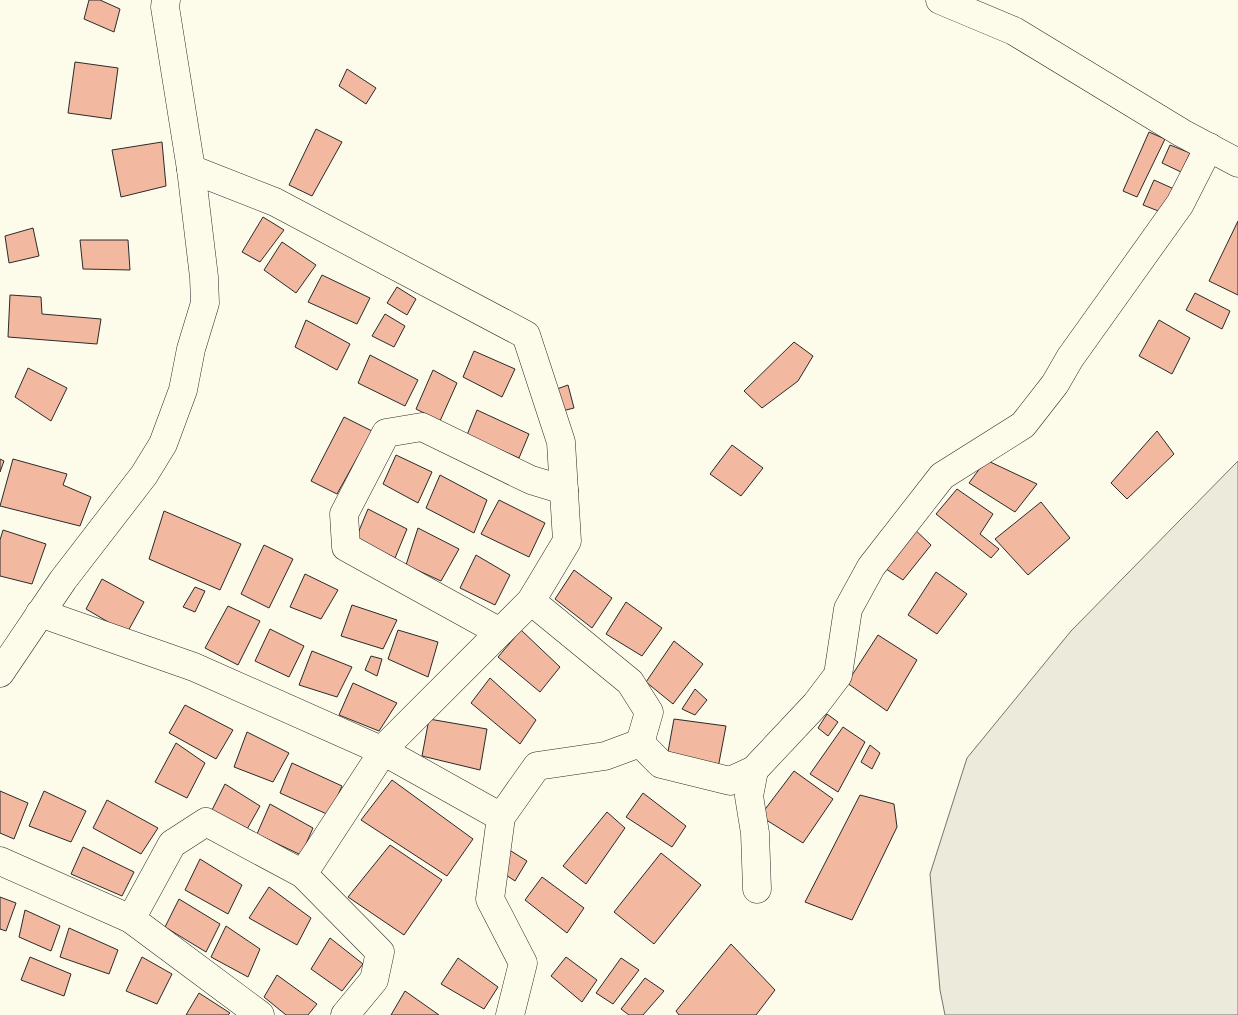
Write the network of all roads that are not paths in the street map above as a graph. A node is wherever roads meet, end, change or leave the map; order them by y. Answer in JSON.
{"nodes":[{"id":1,"x":940,"y":0,"type":"edge"},
{"id":2,"x":158,"y":2,"type":"edge"},
{"id":3,"x":1208,"y":147,"type":"junction"},
{"id":4,"x":1238,"y":163,"type":"edge"},
{"id":5,"x":191,"y":169,"type":"junction"},
{"id":6,"x":564,"y":490,"type":"junction"},
{"id":7,"x":531,"y":601,"type":"junction"},
{"id":8,"x":40,"y":613,"type":"junction"},
{"id":9,"x":500,"y":632,"type":"junction"},
{"id":10,"x":0,"y":673,"type":"edge"},
{"id":11,"x":640,"y":743,"type":"junction"},
{"id":12,"x":383,"y":751,"type":"junction"},
{"id":13,"x":754,"y":770,"type":"junction"},
{"id":14,"x":501,"y":817,"type":"junction"},
{"id":15,"x":0,"y":861,"type":"edge"},
{"id":16,"x":303,"y":874,"type":"junction"},
{"id":17,"x":757,"y":889,"type":"dead end"},
{"id":18,"x":131,"y":919,"type":"junction"},
{"id":19,"x":260,"y":1015,"type":"edge"},
{"id":20,"x":345,"y":1015,"type":"edge"},
{"id":21,"x":511,"y":1015,"type":"edge"}],
"edges":[{"from":1,"to":3,"type":"street"},
{"from":2,"to":5,"type":"street"},
{"from":3,"to":4,"type":"street"},
{"from":3,"to":13,"type":"street"},
{"from":5,"to":6,"type":"street"},
{"from":5,"to":8,"type":"street"},
{"from":6,"to":7,"type":"street"},
{"from":6,"to":9,"type":"street"},
{"from":7,"to":9,"type":"street"},
{"from":7,"to":11,"type":"street"},
{"from":8,"to":10,"type":"street"},
{"from":8,"to":12,"type":"street"},
{"from":9,"to":12,"type":"street"},
{"from":11,"to":13,"type":"street"},
{"from":11,"to":14,"type":"street"},
{"from":12,"to":14,"type":"street"},
{"from":12,"to":16,"type":"street"},
{"from":13,"to":17,"type":"street"},
{"from":14,"to":21,"type":"street"},
{"from":15,"to":18,"type":"street"},
{"from":16,"to":18,"type":"street"},
{"from":16,"to":20,"type":"street"},
{"from":18,"to":19,"type":"street"}]}
